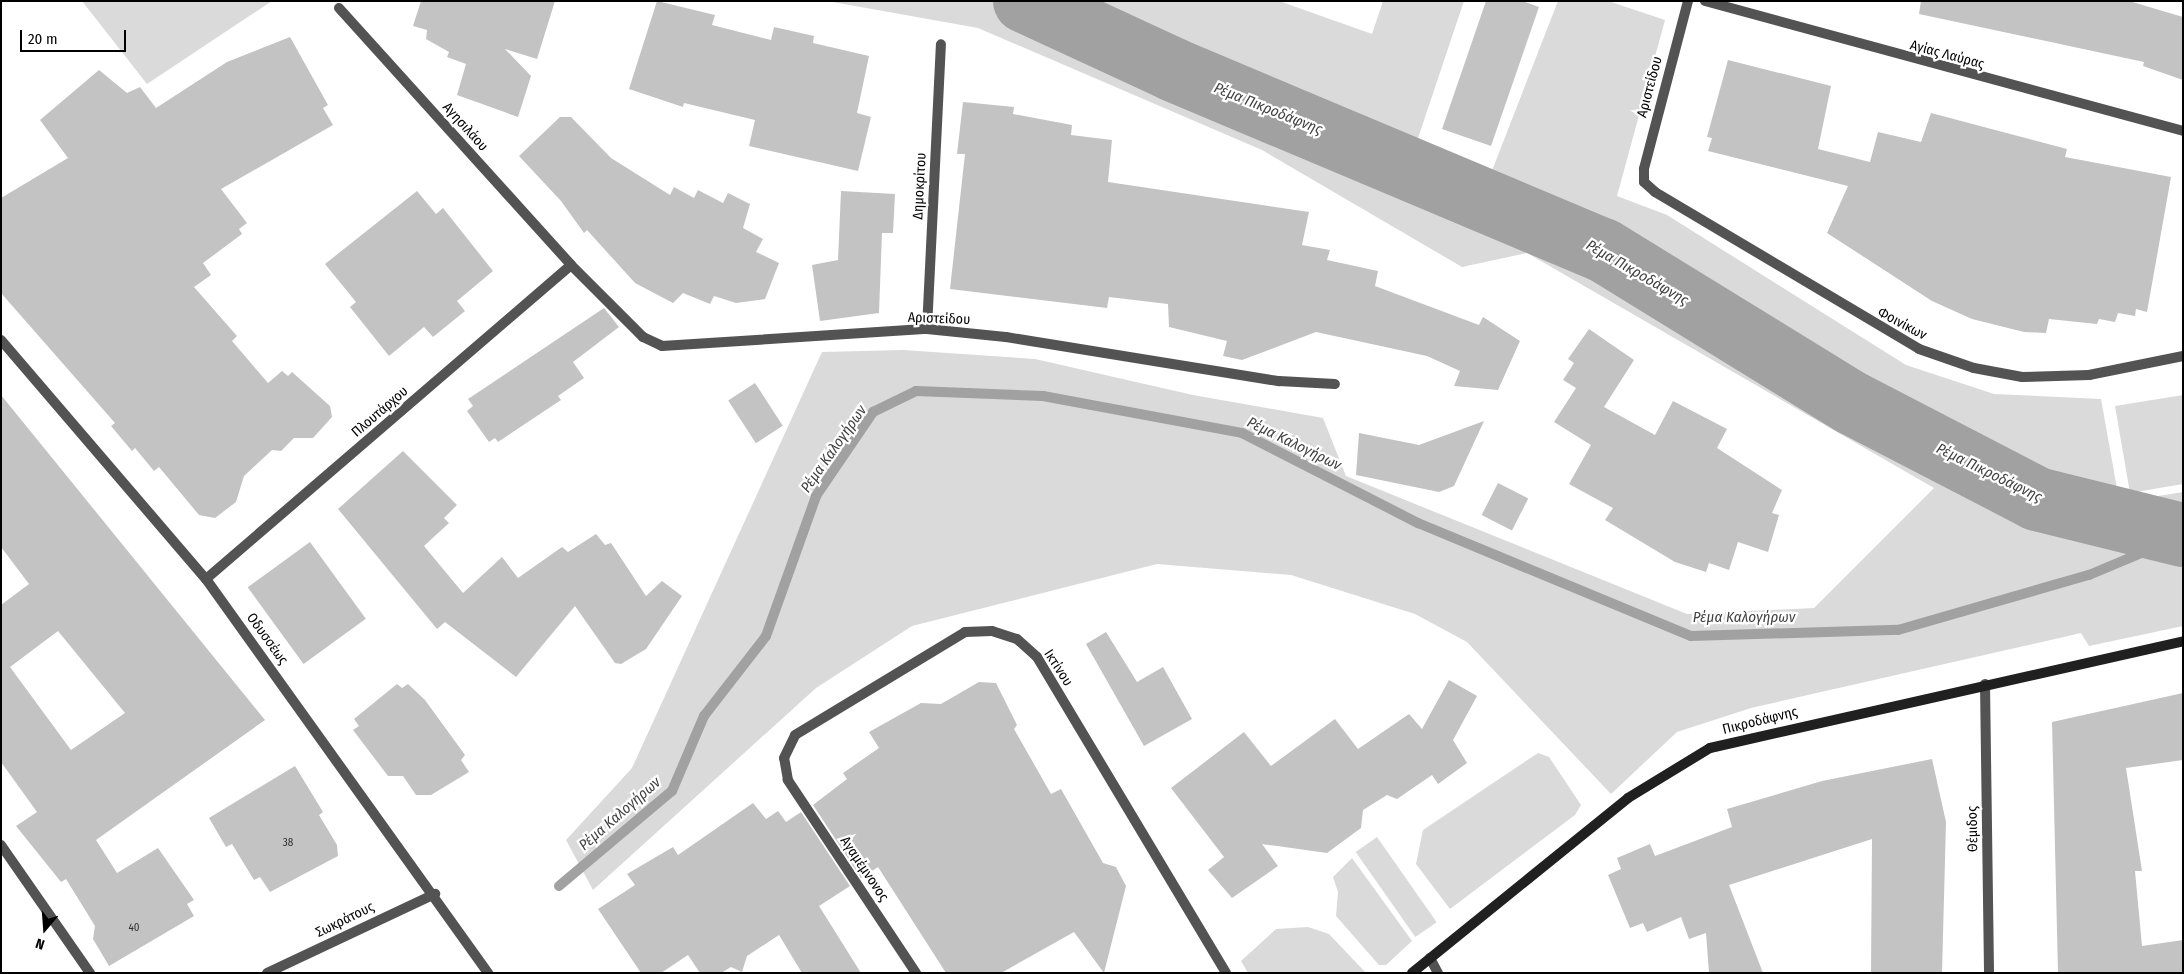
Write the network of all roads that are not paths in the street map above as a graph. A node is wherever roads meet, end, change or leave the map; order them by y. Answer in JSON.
{"nodes":[{"id":1,"x":1688,"y":1,"type":"edge"},
{"id":2,"x":1705,"y":1,"type":"edge"},
{"id":3,"x":338,"y":8,"type":"dead end"},
{"id":4,"x":941,"y":44,"type":"dead end"},
{"id":5,"x":2183,"y":131,"type":"edge"},
{"id":6,"x":1644,"y":182,"type":"joint"},
{"id":7,"x":571,"y":265,"type":"junction"},
{"id":8,"x":926,"y":329,"type":"junction"},
{"id":9,"x":1,"y":340,"type":"edge"},
{"id":10,"x":2183,"y":356,"type":"edge"},
{"id":11,"x":1334,"y":384,"type":"dead end"},
{"id":12,"x":206,"y":579,"type":"junction"},
{"id":13,"x":2183,"y":641,"type":"edge"},
{"id":14,"x":1984,"y":684,"type":"junction"},
{"id":15,"x":788,"y":780,"type":"joint"},
{"id":16,"x":1,"y":845,"type":"edge"},
{"id":17,"x":435,"y":894,"type":"junction"},
{"id":18,"x":1430,"y":958,"type":"junction"},
{"id":19,"x":90,"y":973,"type":"edge"},
{"id":20,"x":267,"y":973,"type":"edge"},
{"id":21,"x":488,"y":973,"type":"edge"},
{"id":22,"x":916,"y":973,"type":"edge"},
{"id":23,"x":1226,"y":973,"type":"edge"},
{"id":24,"x":1412,"y":973,"type":"edge"},
{"id":25,"x":1438,"y":973,"type":"edge"},
{"id":26,"x":1989,"y":973,"type":"edge"}],
"edges":[{"from":1,"to":6,"type":"street","name":"Αριστείδου"},
{"from":2,"to":5,"type":"street","name":"Αγίας Λαύρας"},
{"from":3,"to":7,"type":"street","name":"Αγησιλάου"},
{"from":4,"to":8,"type":"street","name":"Δημοκρίτου"},
{"from":6,"to":10,"type":"street","name":"Φοινίκων"},
{"from":7,"to":8,"type":"street","name":"Αριστείδου"},
{"from":7,"to":12,"type":"street","name":"Πλουτάρχου"},
{"from":8,"to":11,"type":"street","name":"Αριστείδου"},
{"from":9,"to":12,"type":"street","name":"Οδυσσέως"},
{"from":12,"to":17,"type":"street","name":"Οδυσσέως"},
{"from":13,"to":14,"type":"street","name":"Πικροδάφνης"},
{"from":14,"to":18,"type":"street","name":"Πικροδάφνης"},
{"from":14,"to":26,"type":"street","name":"Θέμιδος"},
{"from":15,"to":22,"type":"street","name":"Αγαμέμνονος"},
{"from":15,"to":23,"type":"street","name":"Ικτίνου"},
{"from":16,"to":19,"type":"street"},
{"from":17,"to":20,"type":"street","name":"Σωκράτους"},
{"from":17,"to":21,"type":"street","name":"Οδυσσέως"},
{"from":18,"to":24,"type":"street","name":"Πικροδάφνης"},
{"from":18,"to":25,"type":"street"}]}
